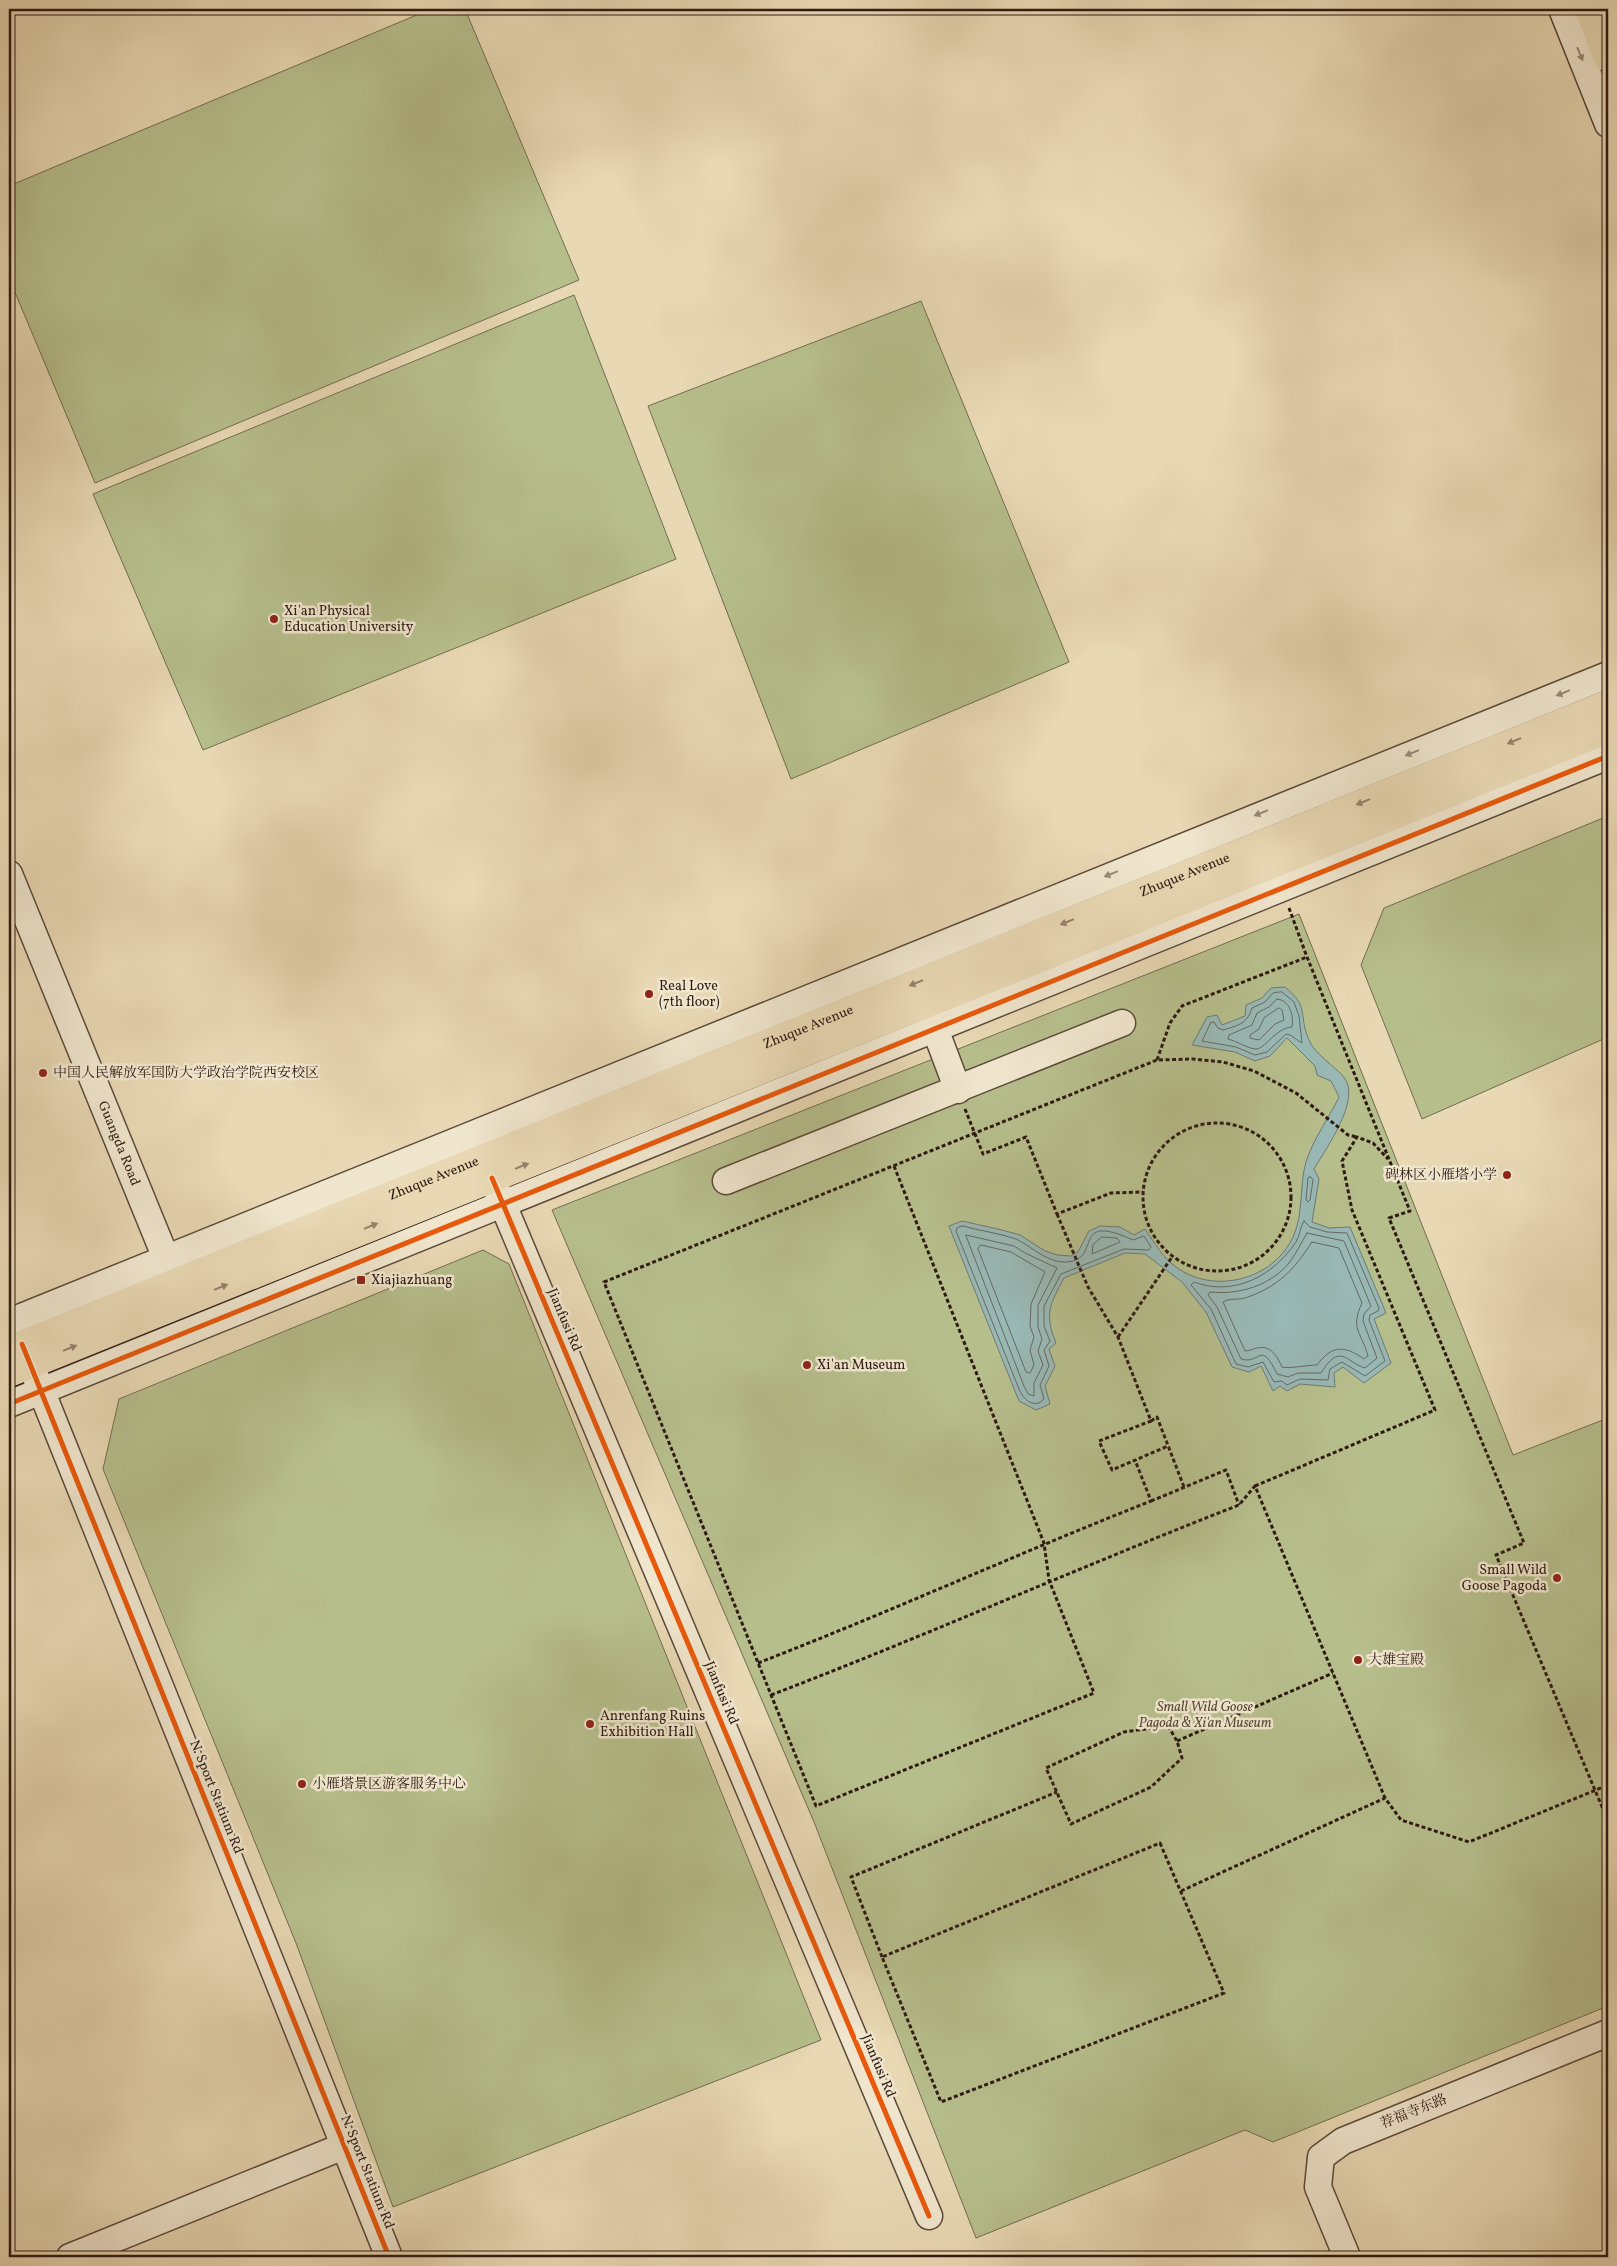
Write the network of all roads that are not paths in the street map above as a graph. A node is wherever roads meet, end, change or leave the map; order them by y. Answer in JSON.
{"nodes":[{"id":1,"x":1562,"y":9,"type":"edge"},
{"id":2,"x":1589,"y":9,"type":"edge"},
{"id":3,"x":1608,"y":58,"type":"edge"},
{"id":4,"x":1608,"y":124,"type":"edge"},
{"id":5,"x":1608,"y":675,"type":"edge"},
{"id":6,"x":1608,"y":704,"type":"edge"},
{"id":7,"x":1608,"y":728,"type":"edge"},
{"id":8,"x":1608,"y":756,"type":"edge"},
{"id":9,"x":9,"y":874,"type":"edge"},
{"id":10,"x":930,"y":1017,"type":"junction"},
{"id":11,"x":1122,"y":1023,"type":"dead end"},
{"id":12,"x":958,"y":1090,"type":"junction"},
{"id":13,"x":492,"y":1178,"type":"junction"},
{"id":14,"x":726,"y":1181,"type":"dead end"},
{"id":15,"x":503,"y":1204,"type":"junction"},
{"id":16,"x":175,"y":1280,"type":"junction"},
{"id":17,"x":16,"y":1351,"type":"edge"},
{"id":18,"x":41,"y":1391,"type":"junction"},
{"id":19,"x":9,"y":1404,"type":"edge"},
{"id":20,"x":1608,"y":2033,"type":"edge"},
{"id":21,"x":344,"y":2146,"type":"junction"},
{"id":22,"x":929,"y":2216,"type":"dead end"},
{"id":23,"x":70,"y":2257,"type":"edge"},
{"id":24,"x":389,"y":2257,"type":"edge"},
{"id":25,"x":1347,"y":2257,"type":"edge"}],
"edges":[{"from":1,"to":4,"type":"street","one_way":true},
{"from":2,"to":3,"type":"main road"},
{"from":5,"to":16,"type":"street","one_way":true},
{"from":6,"to":16,"type":"main road","name":"Zhuque Avenue","one_way":true},
{"from":7,"to":10,"type":"main road","name":"Zhuque Avenue"},
{"from":8,"to":10,"type":"street"},
{"from":9,"to":16,"type":"street","name":"Guangda Road"},
{"from":10,"to":12,"type":"street"},
{"from":13,"to":10,"type":"main road","name":"Zhuque Avenue","one_way":true},
{"from":10,"to":15,"type":"street"},
{"from":11,"to":12,"type":"street"},
{"from":12,"to":14,"type":"street"},
{"from":13,"to":15,"type":"street","name":"Jianfusi Rd"},
{"from":16,"to":13,"type":"main road","name":"Zhuque Avenue","one_way":true},
{"from":15,"to":18,"type":"street"},
{"from":15,"to":22,"type":"street","name":"Jianfusi Rd"},
{"from":16,"to":17,"type":"main road","name":"Zhuque Avenue"},
{"from":17,"to":18,"type":"street","name":"N. Sport Statium Rd"},
{"from":18,"to":19,"type":"street"},
{"from":18,"to":21,"type":"street","name":"N. Sport Statium Rd"},
{"from":20,"to":25,"type":"street","name":"荐福寺东路"},
{"from":21,"to":23,"type":"street"},
{"from":21,"to":24,"type":"street","name":"N. Sport Statium Rd"}]}
